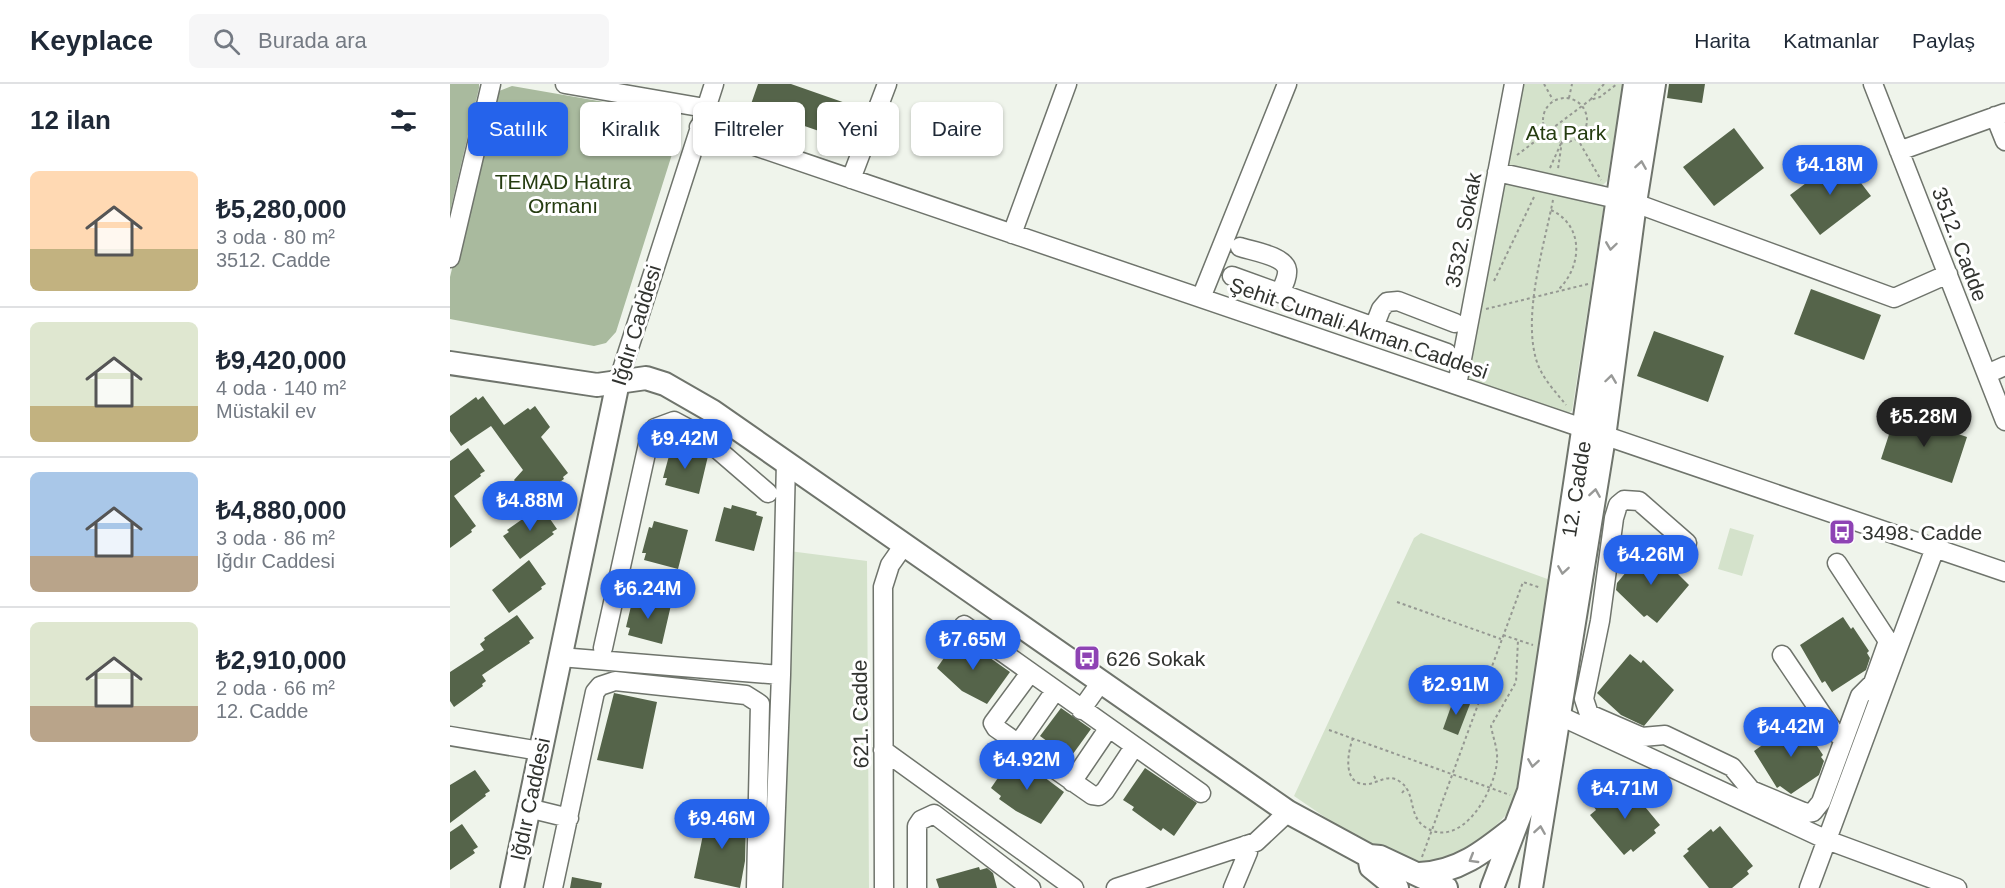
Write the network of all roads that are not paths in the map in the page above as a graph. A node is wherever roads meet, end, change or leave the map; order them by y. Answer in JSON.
{"nodes":[{"id":1,"x":490,"y":84,"type":"edge"},
{"id":2,"x":565,"y":84,"type":"edge"},
{"id":3,"x":714,"y":84,"type":"edge"},
{"id":4,"x":887,"y":84,"type":"edge"},
{"id":5,"x":1067,"y":84,"type":"edge"},
{"id":6,"x":1287,"y":84,"type":"edge"},
{"id":7,"x":1514,"y":84,"type":"edge"},
{"id":8,"x":1635,"y":84,"type":"edge"},
{"id":9,"x":1653,"y":84,"type":"edge"},
{"id":10,"x":1873,"y":84,"type":"edge"},
{"id":11,"x":707,"y":102,"type":"edge"},
{"id":12,"x":693,"y":106,"type":"edge"},
{"id":13,"x":2000,"y":115,"type":"edge"},
{"id":14,"x":2005,"y":141,"type":"edge"},
{"id":15,"x":693,"y":146,"type":"edge"},
{"id":16,"x":1899,"y":151,"type":"junction"},
{"id":17,"x":783,"y":156,"type":"edge"},
{"id":18,"x":1504,"y":166,"type":"junction"},
{"id":19,"x":850,"y":179,"type":"junction"},
{"id":20,"x":1619,"y":196,"type":"junction"},
{"id":21,"x":1012,"y":234,"type":"junction"},
{"id":22,"x":1240,"y":247,"type":"dead end"},
{"id":23,"x":450,"y":258,"type":"edge"},
{"id":24,"x":1948,"y":274,"type":"junction"},
{"id":25,"x":1232,"y":276,"type":"dead end"},
{"id":26,"x":1280,"y":293,"type":"junction"},
{"id":27,"x":1201,"y":298,"type":"junction"},
{"id":28,"x":1333,"y":313,"type":"junction"},
{"id":29,"x":1455,"y":323,"type":"dead end"},
{"id":30,"x":1374,"y":327,"type":"junction"},
{"id":31,"x":1324,"y":340,"type":"junction"},
{"id":32,"x":1447,"y":353,"type":"dead end"},
{"id":33,"x":450,"y":363,"type":"edge"},
{"id":34,"x":2005,"y":366,"type":"edge"},
{"id":35,"x":1986,"y":374,"type":"junction"},
{"id":36,"x":618,"y":382,"type":"junction"},
{"id":37,"x":1457,"y":385,"type":"junction"},
{"id":38,"x":680,"y":393,"type":"junction"},
{"id":39,"x":674,"y":421,"type":"junction"},
{"id":40,"x":2005,"y":421,"type":"edge"},
{"id":41,"x":1587,"y":426,"type":"junction"},
{"id":42,"x":786,"y":462,"type":"junction"},
{"id":43,"x":768,"y":493,"type":"dead end"},
{"id":44,"x":1687,"y":543,"type":"dead end"},
{"id":45,"x":904,"y":545,"type":"junction"},
{"id":46,"x":1935,"y":548,"type":"junction"},
{"id":47,"x":1837,"y":562,"type":"dead end"},
{"id":48,"x":2005,"y":572,"type":"edge"},
{"id":49,"x":1574,"y":617,"type":"junction"},
{"id":50,"x":1600,"y":621,"type":"junction"},
{"id":51,"x":964,"y":625,"type":"dead end"},
{"id":52,"x":603,"y":648,"type":"dead end"},
{"id":53,"x":1782,"y":655,"type":"dead end"},
{"id":54,"x":560,"y":657,"type":"junction"},
{"id":55,"x":1030,"y":673,"type":"junction"},
{"id":56,"x":781,"y":675,"type":"junction"},
{"id":57,"x":1101,"y":682,"type":"junction"},
{"id":58,"x":1055,"y":691,"type":"junction"},
{"id":59,"x":1081,"y":710,"type":"junction"},
{"id":60,"x":1855,"y":711,"type":"junction"},
{"id":61,"x":1558,"y":715,"type":"junction"},
{"id":62,"x":1872,"y":718,"type":"junction"},
{"id":63,"x":1108,"y":729,"type":"junction"},
{"id":64,"x":450,"y":736,"type":"edge"},
{"id":65,"x":1844,"y":738,"type":"junction"},
{"id":66,"x":1018,"y":744,"type":"junction"},
{"id":67,"x":1134,"y":747,"type":"junction"},
{"id":68,"x":883,"y":750,"type":"junction"},
{"id":69,"x":540,"y":751,"type":"junction"},
{"id":70,"x":1072,"y":782,"type":"junction"},
{"id":71,"x":1201,"y":793,"type":"dead end"},
{"id":72,"x":528,"y":808,"type":"junction"},
{"id":73,"x":1288,"y":812,"type":"junction"},
{"id":74,"x":569,"y":818,"type":"junction"},
{"id":75,"x":1518,"y":824,"type":"junction"},
{"id":76,"x":1827,"y":840,"type":"junction"},
{"id":77,"x":1246,"y":845,"type":"junction"},
{"id":78,"x":1369,"y":856,"type":"junction"},
{"id":79,"x":1420,"y":867,"type":"junction"},
{"id":80,"x":512,"y":888,"type":"edge"},
{"id":81,"x":553,"y":888,"type":"edge"},
{"id":82,"x":756,"y":888,"type":"edge"},
{"id":83,"x":773,"y":888,"type":"edge"},
{"id":84,"x":884,"y":888,"type":"edge"},
{"id":85,"x":917,"y":888,"type":"edge"},
{"id":86,"x":1031,"y":888,"type":"edge"},
{"id":87,"x":1074,"y":888,"type":"edge"},
{"id":88,"x":1116,"y":888,"type":"edge"},
{"id":89,"x":1233,"y":888,"type":"edge"},
{"id":90,"x":1396,"y":888,"type":"edge"},
{"id":91,"x":1446,"y":888,"type":"edge"},
{"id":92,"x":1492,"y":888,"type":"edge"},
{"id":93,"x":1531,"y":888,"type":"edge"},
{"id":94,"x":1809,"y":888,"type":"edge"},
{"id":95,"x":1957,"y":888,"type":"edge"}],
"edges":[{"from":1,"to":23,"type":"street"},
{"from":2,"to":12,"type":"street"},
{"from":3,"to":11,"type":"street","name":"Iğdır Caddesi"},
{"from":4,"to":19,"type":"street"},
{"from":5,"to":21,"type":"street"},
{"from":6,"to":27,"type":"street"},
{"from":7,"to":18,"type":"street","name":"3532. Sokak"},
{"from":8,"to":20,"type":"main road","name":"12. Cadde"},
{"from":20,"to":9,"type":"main road","name":"12. Cadde","one_way":true},
{"from":10,"to":16,"type":"street","name":"3512. Cadde"},
{"from":13,"to":14,"type":"street"},
{"from":13,"to":16,"type":"street"},
{"from":15,"to":36,"type":"street","name":"Iğdır Caddesi"},
{"from":16,"to":24,"type":"street","name":"3512. Cadde"},
{"from":17,"to":19,"type":"street","name":"Şehit Cumali Akman Caddesi"},
{"from":18,"to":20,"type":"street"},
{"from":18,"to":37,"type":"street","name":"3532. Sokak"},
{"from":19,"to":21,"type":"street","name":"Şehit Cumali Akman Caddesi"},
{"from":20,"to":24,"type":"street"},
{"from":20,"to":41,"type":"main road","name":"12. Cadde"},
{"from":21,"to":27,"type":"street","name":"Şehit Cumali Akman Caddesi"},
{"from":22,"to":26,"type":"street"},
{"from":24,"to":35,"type":"street","name":"3512. Cadde"},
{"from":25,"to":26,"type":"street"},
{"from":26,"to":28,"type":"street"},
{"from":27,"to":31,"type":"street","name":"Şehit Cumali Akman Caddesi"},
{"from":28,"to":30,"type":"street"},
{"from":28,"to":31,"type":"street"},
{"from":29,"to":30,"type":"street"},
{"from":30,"to":32,"type":"street"},
{"from":31,"to":37,"type":"street","name":"Şehit Cumali Akman Caddesi"},
{"from":33,"to":36,"type":"main road"},
{"from":34,"to":35,"type":"street"},
{"from":35,"to":40,"type":"street","name":"3512. Cadde"},
{"from":36,"to":38,"type":"main road"},
{"from":36,"to":54,"type":"main road","name":"Iğdır Caddesi"},
{"from":37,"to":41,"type":"street","name":"Şehit Cumali Akman Caddesi"},
{"from":38,"to":39,"type":"street"},
{"from":38,"to":42,"type":"main road"},
{"from":39,"to":43,"type":"street"},
{"from":39,"to":52,"type":"street"},
{"from":41,"to":46,"type":"street","name":"Şehit Cumali Akman Caddesi"},
{"from":49,"to":41,"type":"main road","name":"12. Cadde","one_way":true},
{"from":41,"to":75,"type":"main road","name":"12. Cadde","one_way":true},
{"from":42,"to":45,"type":"main road"},
{"from":42,"to":56,"type":"street"},
{"from":44,"to":50,"type":"street"},
{"from":45,"to":57,"type":"main road"},
{"from":45,"to":68,"type":"street","name":"621. Cadde"},
{"from":46,"to":48,"type":"street","name":"Şehit Cumali Akman Caddesi"},
{"from":46,"to":62,"type":"street"},
{"from":47,"to":60,"type":"street"},
{"from":49,"to":50,"type":"street"},
{"from":49,"to":61,"type":"main road","name":"12. Cadde"},
{"from":50,"to":65,"type":"street"},
{"from":51,"to":55,"type":"street"},
{"from":53,"to":65,"type":"street"},
{"from":54,"to":56,"type":"street"},
{"from":54,"to":69,"type":"main road","name":"Iğdır Caddesi"},
{"from":55,"to":58,"type":"street"},
{"from":55,"to":66,"type":"street"},
{"from":56,"to":83,"type":"street"},
{"from":57,"to":59,"type":"street"},
{"from":57,"to":73,"type":"main road"},
{"from":58,"to":59,"type":"street"},
{"from":58,"to":66,"type":"street"},
{"from":59,"to":63,"type":"street"},
{"from":60,"to":62,"type":"street"},
{"from":60,"to":65,"type":"street"},
{"from":61,"to":76,"type":"street"},
{"from":93,"to":61,"type":"main road","name":"12. Cadde","one_way":true},
{"from":62,"to":76,"type":"street"},
{"from":63,"to":67,"type":"street"},
{"from":63,"to":70,"type":"street"},
{"from":64,"to":69,"type":"street"},
{"from":66,"to":70,"type":"street"},
{"from":67,"to":70,"type":"street"},
{"from":67,"to":71,"type":"street"},
{"from":68,"to":84,"type":"street","name":"621. Cadde"},
{"from":68,"to":87,"type":"street"},
{"from":69,"to":72,"type":"main road","name":"Iğdır Caddesi"},
{"from":72,"to":74,"type":"street"},
{"from":72,"to":80,"type":"main road","name":"Iğdır Caddesi"},
{"from":73,"to":77,"type":"street"},
{"from":73,"to":78,"type":"main road"},
{"from":74,"to":81,"type":"street"},
{"from":74,"to":82,"type":"street"},
{"from":75,"to":79,"type":"main road","one_way":true},
{"from":75,"to":92,"type":"main road","name":"12. Cadde"},
{"from":76,"to":94,"type":"street"},
{"from":76,"to":95,"type":"street"},
{"from":77,"to":88,"type":"street"},
{"from":77,"to":89,"type":"street"},
{"from":78,"to":79,"type":"main road"},
{"from":78,"to":90,"type":"main road"},
{"from":79,"to":91,"type":"main road"},
{"from":85,"to":86,"type":"street"}]}
